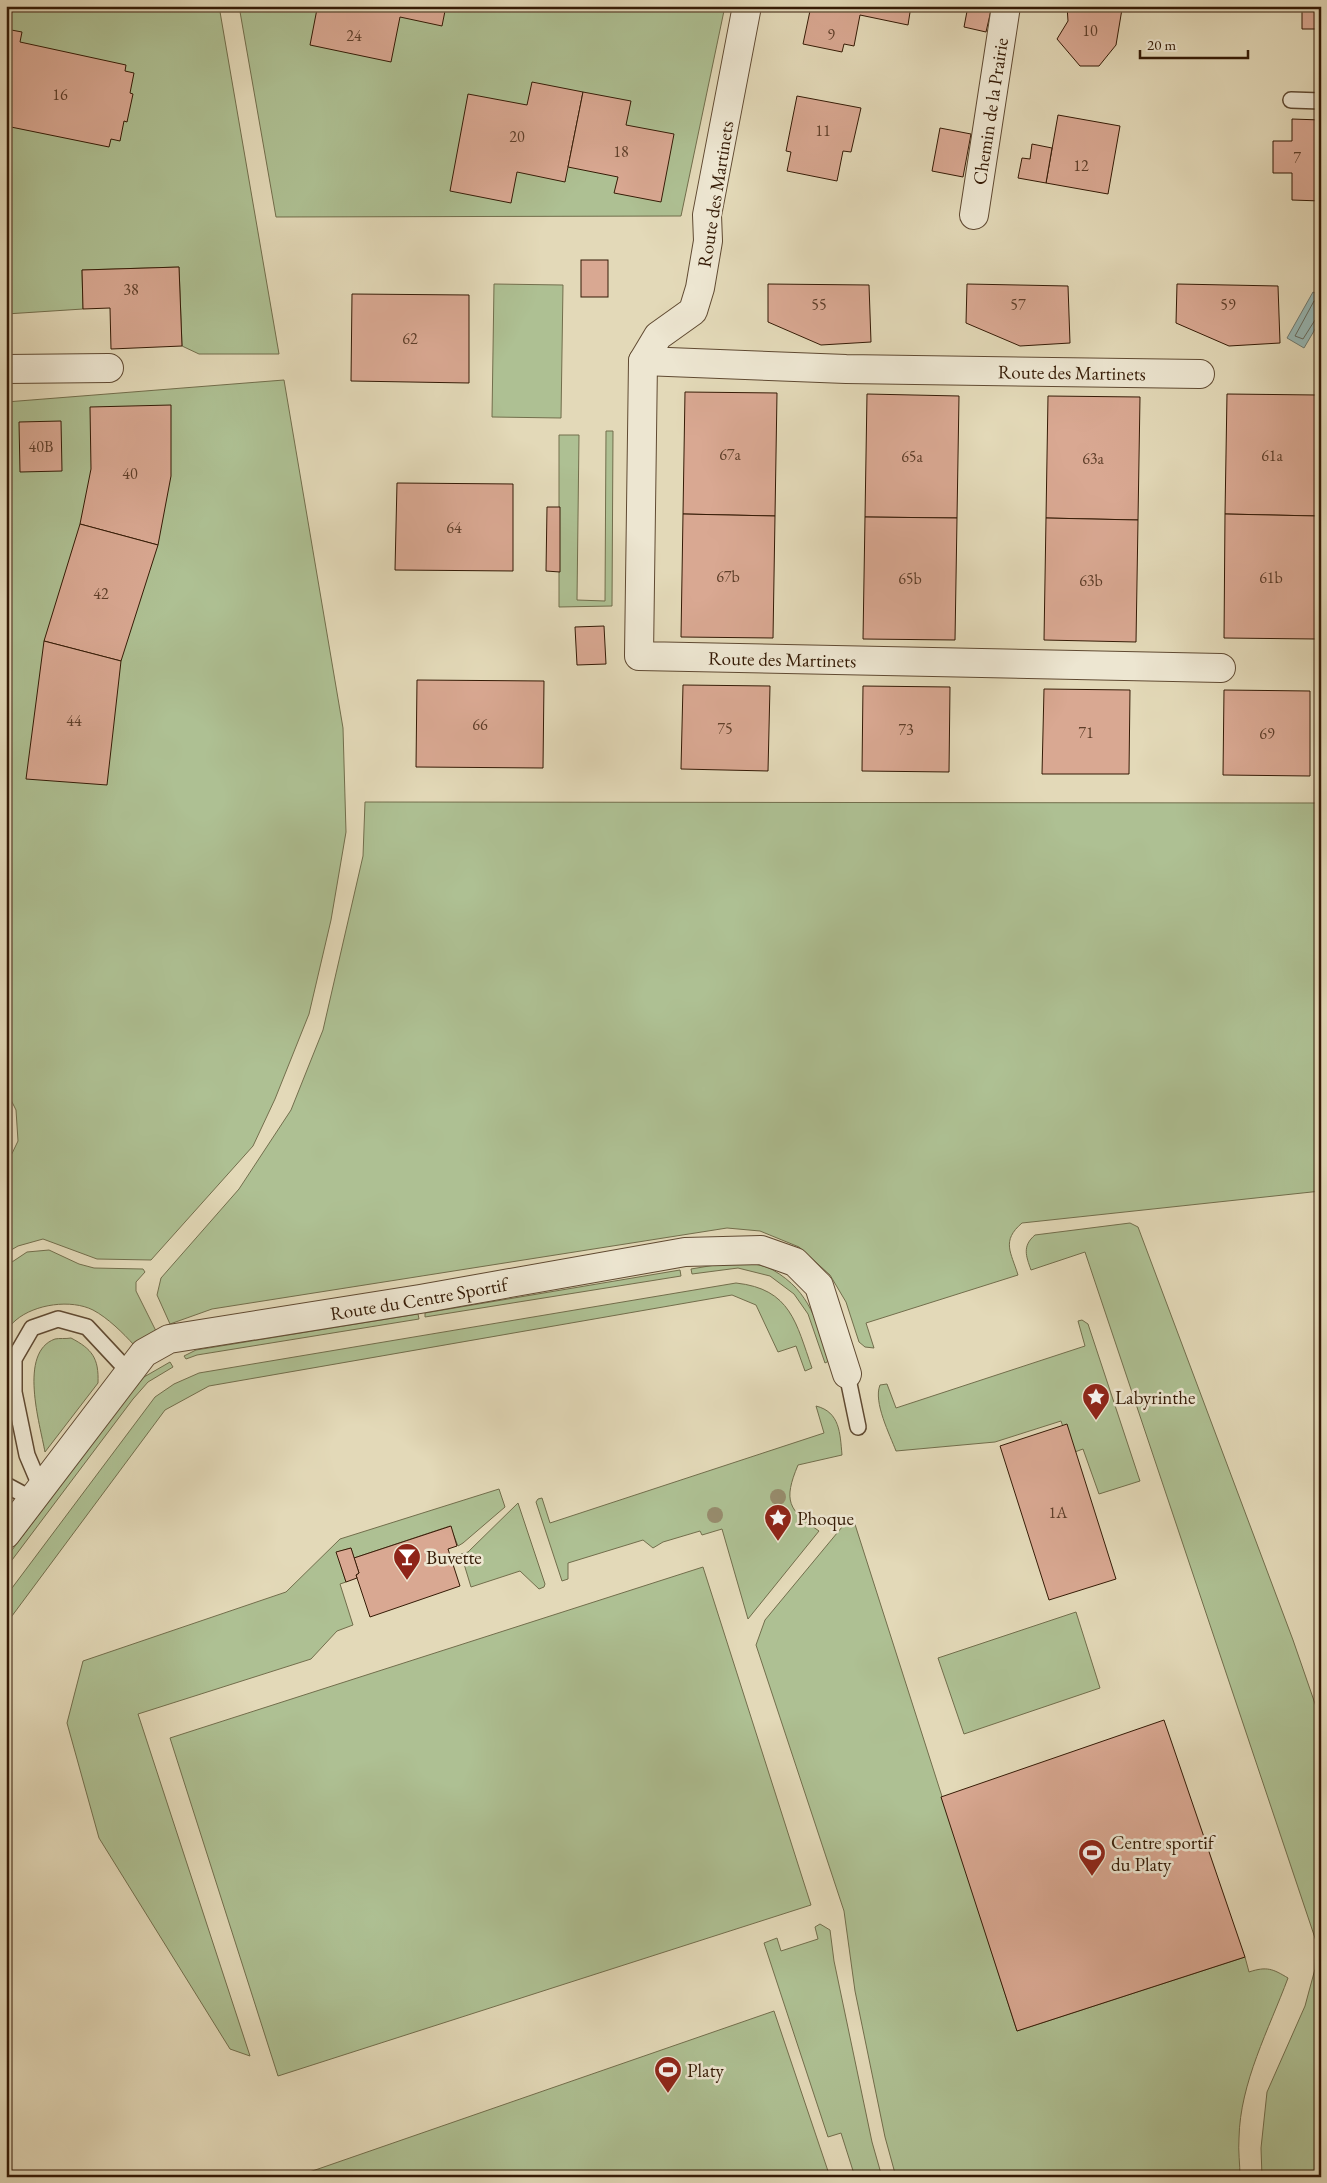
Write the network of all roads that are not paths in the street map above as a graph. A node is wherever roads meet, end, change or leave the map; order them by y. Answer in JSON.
{"nodes":[{"id":1,"x":747,"y":6,"type":"edge"},
{"id":2,"x":1006,"y":6,"type":"edge"},
{"id":3,"x":1292,"y":100,"type":"dead end"},
{"id":4,"x":1321,"y":101,"type":"edge"},
{"id":5,"x":974,"y":215,"type":"dead end"},
{"id":6,"x":643,"y":360,"type":"junction"},
{"id":7,"x":109,"y":368,"type":"dead end"},
{"id":8,"x":6,"y":369,"type":"edge"},
{"id":9,"x":1200,"y":374,"type":"dead end"},
{"id":10,"x":1221,"y":668,"type":"dead end"},
{"id":11,"x":129,"y":1372,"type":"junction"},
{"id":12,"x":847,"y":1374,"type":"joint"},
{"id":13,"x":858,"y":1427,"type":"dead end"},
{"id":14,"x":6,"y":1485,"type":"edge"},
{"id":15,"x":36,"y":1494,"type":"junction"},
{"id":16,"x":6,"y":1534,"type":"edge"}],
"edges":[{"from":1,"to":6,"type":"street","name":"Route des Martinets"},
{"from":2,"to":5,"type":"street","name":"Chemin de la Prairie"},
{"from":3,"to":4,"type":"lane"},
{"from":6,"to":9,"type":"street","name":"Route des Martinets"},
{"from":6,"to":10,"type":"street","name":"Route des Martinets"},
{"from":7,"to":8,"type":"street"},
{"from":11,"to":12,"type":"street","name":"Route du Centre Sportif"},
{"from":11,"to":15,"type":"street","name":"Route du Centre Sportif"},
{"from":11,"to":15,"type":"lane"},
{"from":12,"to":13,"type":"lane"},
{"from":14,"to":15,"type":"lane"},
{"from":15,"to":16,"type":"street","name":"Route du Centre Sportif"}]}
